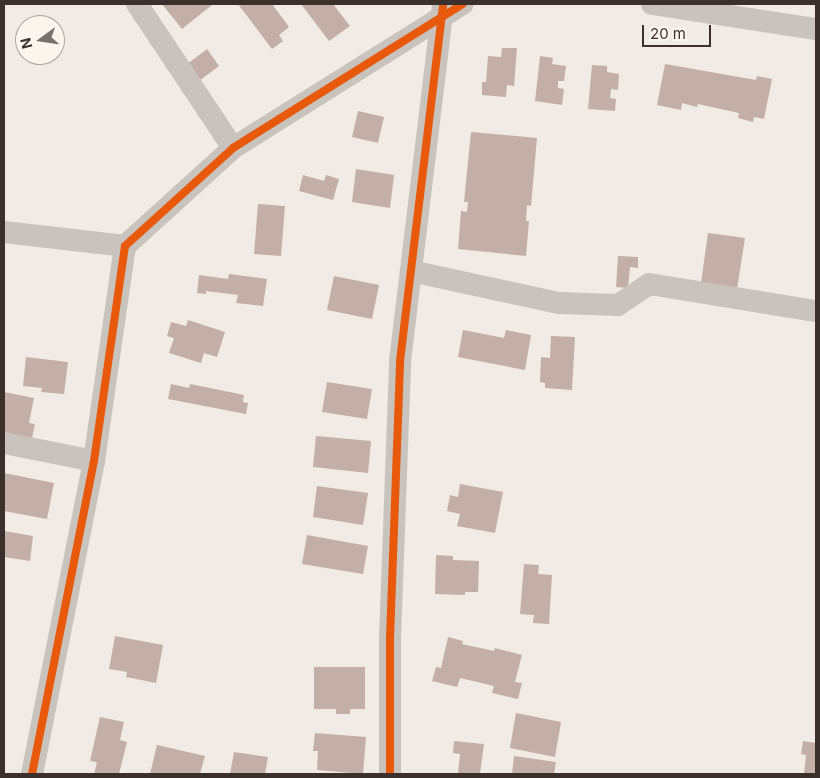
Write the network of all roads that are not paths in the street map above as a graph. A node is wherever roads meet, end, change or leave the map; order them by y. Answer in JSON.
{"nodes":[{"id":1,"x":136,"y":4,"type":"edge"},
{"id":2,"x":463,"y":4,"type":"edge"},
{"id":3,"x":652,"y":4,"type":"edge"},
{"id":4,"x":442,"y":11,"type":"edge"},
{"id":5,"x":816,"y":29,"type":"edge"},
{"id":6,"x":233,"y":148,"type":"junction"},
{"id":7,"x":4,"y":232,"type":"edge"},
{"id":8,"x":125,"y":246,"type":"junction"},
{"id":9,"x":411,"y":271,"type":"junction"},
{"id":10,"x":816,"y":311,"type":"edge"},
{"id":11,"x":4,"y":443,"type":"edge"},
{"id":12,"x":94,"y":461,"type":"junction"},
{"id":13,"x":32,"y":774,"type":"edge"},
{"id":14,"x":390,"y":774,"type":"edge"}],
"edges":[{"from":1,"to":6,"type":"street"},
{"from":2,"to":4,"type":"street"},
{"from":3,"to":5,"type":"street"},
{"from":4,"to":6,"type":"street"},
{"from":4,"to":9,"type":"street"},
{"from":6,"to":8,"type":"street"},
{"from":7,"to":8,"type":"street"},
{"from":8,"to":12,"type":"street"},
{"from":9,"to":10,"type":"street"},
{"from":9,"to":14,"type":"street"},
{"from":11,"to":12,"type":"street"},
{"from":12,"to":13,"type":"street"}]}
